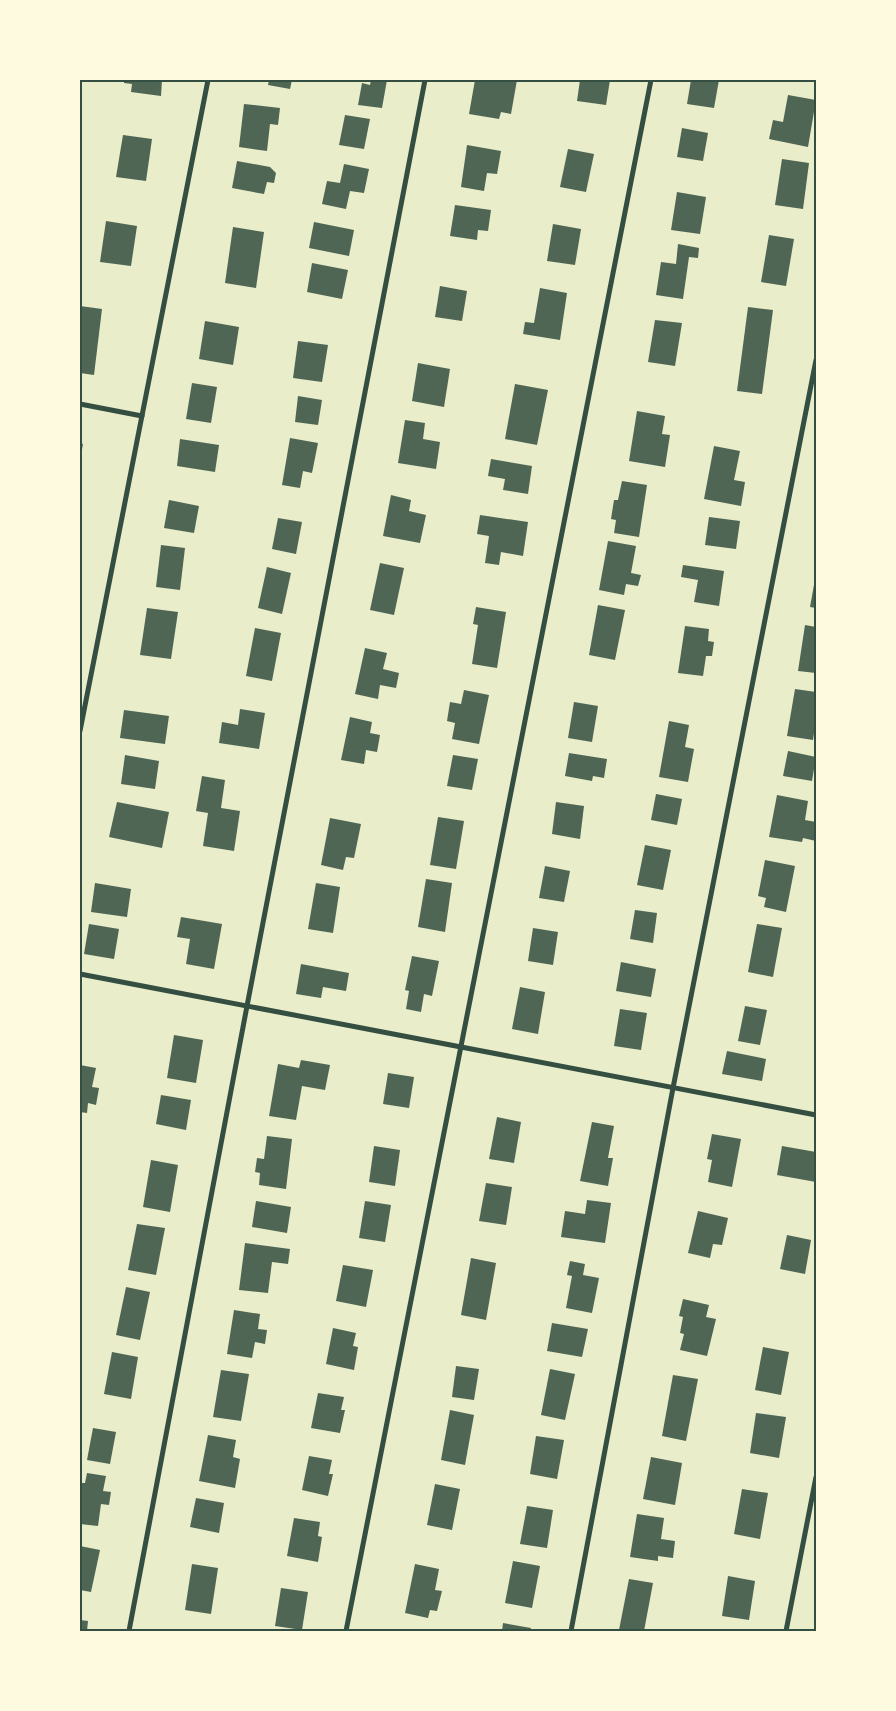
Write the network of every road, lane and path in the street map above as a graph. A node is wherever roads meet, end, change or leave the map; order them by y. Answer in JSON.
{"nodes":[{"id":1,"x":208,"y":80,"type":"edge"},
{"id":2,"x":425,"y":80,"type":"edge"},
{"id":3,"x":651,"y":80,"type":"edge"},
{"id":4,"x":816,"y":360,"type":"edge"},
{"id":5,"x":80,"y":404,"type":"edge"},
{"id":6,"x":142,"y":416,"type":"junction"},
{"id":7,"x":80,"y":731,"type":"edge"},
{"id":8,"x":80,"y":974,"type":"edge"},
{"id":9,"x":247,"y":1006,"type":"junction"},
{"id":10,"x":460,"y":1047,"type":"junction"},
{"id":11,"x":673,"y":1088,"type":"junction"},
{"id":12,"x":816,"y":1115,"type":"edge"},
{"id":13,"x":816,"y":1477,"type":"edge"},
{"id":14,"x":129,"y":1631,"type":"edge"},
{"id":15,"x":346,"y":1631,"type":"edge"},
{"id":16,"x":571,"y":1631,"type":"edge"},
{"id":17,"x":786,"y":1631,"type":"edge"}],
"edges":[{"from":1,"to":6,"type":"street"},
{"from":2,"to":9,"type":"street"},
{"from":3,"to":10,"type":"street"},
{"from":4,"to":11,"type":"street"},
{"from":5,"to":6,"type":"street"},
{"from":6,"to":7,"type":"street"},
{"from":8,"to":9,"type":"street"},
{"from":9,"to":10,"type":"street"},
{"from":9,"to":14,"type":"street"},
{"from":10,"to":11,"type":"street"},
{"from":10,"to":15,"type":"street"},
{"from":11,"to":12,"type":"street"},
{"from":11,"to":16,"type":"street"},
{"from":13,"to":17,"type":"street"}]}
